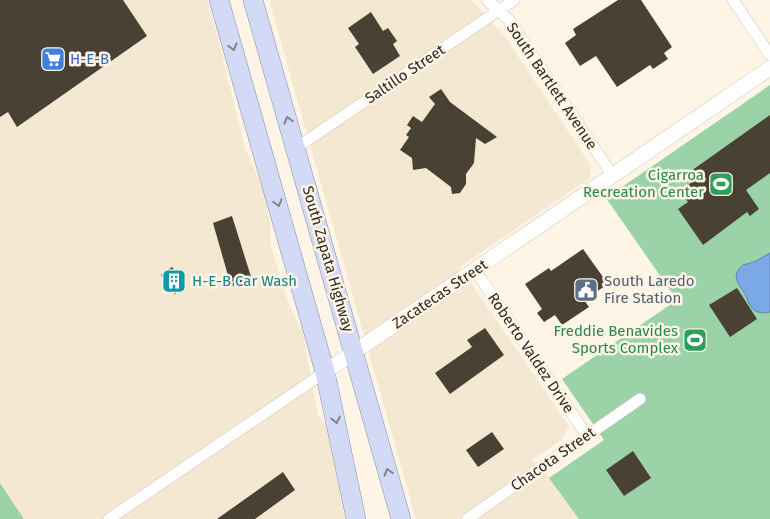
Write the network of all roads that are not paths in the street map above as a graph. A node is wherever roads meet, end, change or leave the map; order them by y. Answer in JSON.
{"nodes":[{"id":1,"x":219,"y":0,"type":"edge"},
{"id":2,"x":253,"y":0,"type":"edge"},
{"id":3,"x":487,"y":0,"type":"edge"},
{"id":4,"x":514,"y":0,"type":"edge"},
{"id":5,"x":733,"y":0,"type":"edge"},
{"id":6,"x":498,"y":11,"type":"junction"},
{"id":7,"x":770,"y":55,"type":"edge"},
{"id":8,"x":770,"y":68,"type":"edge"},
{"id":9,"x":296,"y":148,"type":"junction"},
{"id":10,"x":612,"y":176,"type":"junction"},
{"id":11,"x":475,"y":270,"type":"junction"},
{"id":12,"x":355,"y":352,"type":"junction"},
{"id":13,"x":325,"y":372,"type":"junction"},
{"id":14,"x":640,"y":399,"type":"dead end"},
{"id":15,"x":587,"y":436,"type":"junction"},
{"id":16,"x":109,"y":519,"type":"edge"},
{"id":17,"x":356,"y":519,"type":"edge"},
{"id":18,"x":401,"y":519,"type":"edge"},
{"id":19,"x":467,"y":519,"type":"edge"}],
"edges":[{"from":1,"to":13,"type":"main road","one_way":true},
{"from":9,"to":2,"type":"main road","name":"South Zapata Highway","one_way":true},
{"from":3,"to":6,"type":"street","name":"South Bartlett Avenue"},
{"from":4,"to":6,"type":"street","name":"Saltillo Street"},
{"from":5,"to":7,"type":"street"},
{"from":6,"to":9,"type":"street","name":"Saltillo Street"},
{"from":6,"to":10,"type":"street","name":"South Bartlett Avenue"},
{"from":8,"to":10,"type":"street","name":"Zacatecas Street"},
{"from":9,"to":12,"type":"main road","name":"South Zapata Highway"},
{"from":10,"to":11,"type":"street","name":"Zacatecas Street"},
{"from":11,"to":12,"type":"street","name":"Zacatecas Street"},
{"from":11,"to":15,"type":"street","name":"Roberto Valdez Drive"},
{"from":12,"to":13,"type":"street","name":"Zacatecas Street"},
{"from":18,"to":12,"type":"main road","name":"South Zapata Highway","one_way":true},
{"from":13,"to":16,"type":"street","name":"Zacatecas Street"},
{"from":13,"to":17,"type":"main road","one_way":true},
{"from":14,"to":15,"type":"street","name":"Chacota Street"},
{"from":15,"to":19,"type":"street","name":"Chacota Street"}]}
